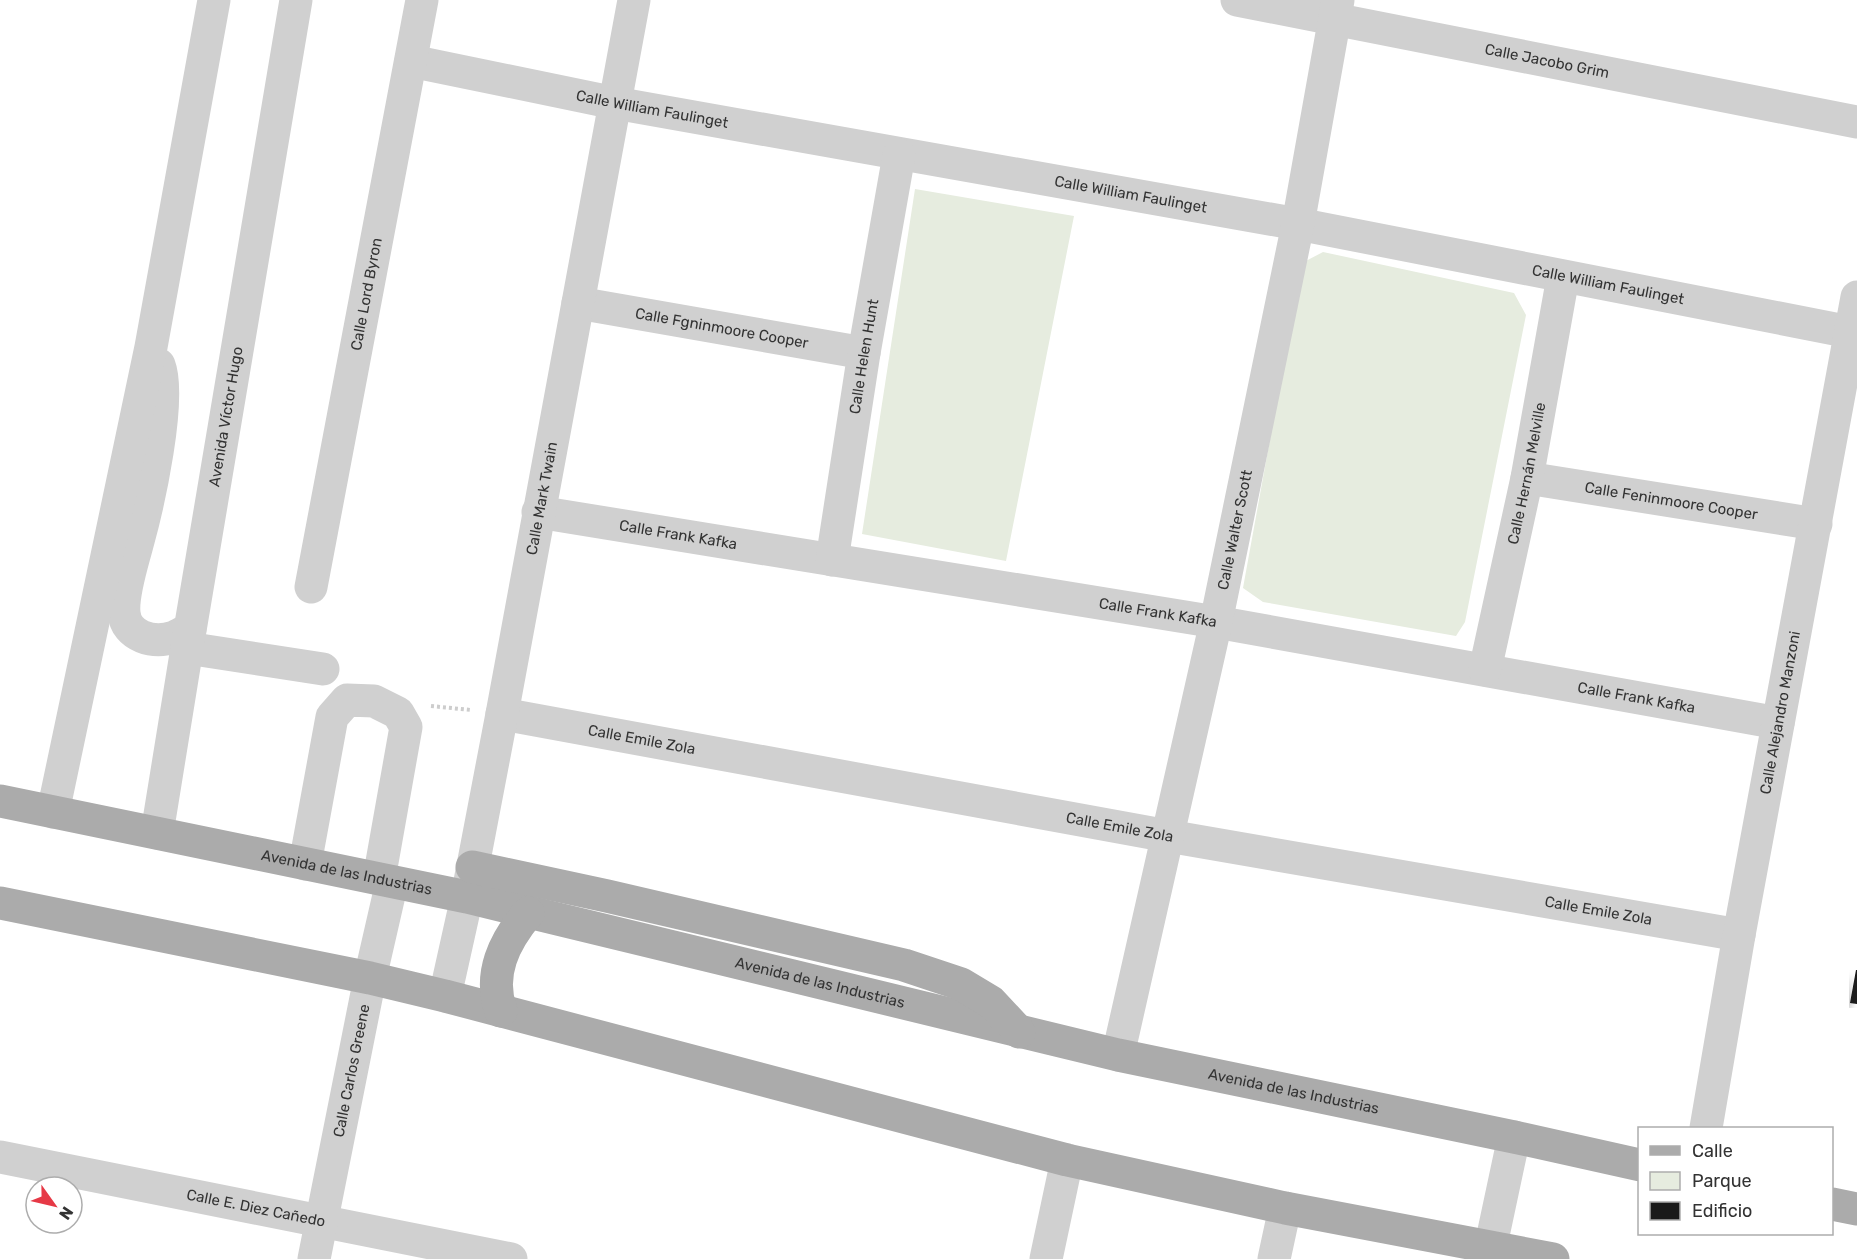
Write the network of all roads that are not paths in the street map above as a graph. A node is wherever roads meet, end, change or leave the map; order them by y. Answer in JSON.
{"nodes":[{"id":1,"x":214,"y":0,"type":"edge"},
{"id":2,"x":296,"y":0,"type":"edge"},
{"id":3,"x":422,"y":0,"type":"edge"},
{"id":4,"x":634,"y":0,"type":"edge"},
{"id":5,"x":1237,"y":0,"type":"edge"},
{"id":6,"x":1336,"y":9,"type":"edge"},
{"id":7,"x":411,"y":61,"type":"junction"},
{"id":8,"x":615,"y":103,"type":"junction"},
{"id":9,"x":1857,"y":122,"type":"edge"},
{"id":10,"x":899,"y":155,"type":"junction"},
{"id":11,"x":1298,"y":224,"type":"junction"},
{"id":12,"x":1563,"y":277,"type":"junction"},
{"id":13,"x":1857,"y":297,"type":"edge"},
{"id":14,"x":578,"y":303,"type":"junction"},
{"id":15,"x":1850,"y":332,"type":"junction"},
{"id":16,"x":151,"y":347,"type":"junction"},
{"id":17,"x":864,"y":353,"type":"junction"},
{"id":18,"x":1527,"y":478,"type":"junction"},
{"id":19,"x":538,"y":512,"type":"junction"},
{"id":20,"x":1816,"y":524,"type":"junction"},
{"id":21,"x":832,"y":560,"type":"junction"},
{"id":22,"x":311,"y":587,"type":"dead end"},
{"id":23,"x":1216,"y":622,"type":"junction"},
{"id":24,"x":189,"y":638,"type":"junction"},
{"id":25,"x":322,"y":669,"type":"dead end"},
{"id":26,"x":1485,"y":670,"type":"junction"},
{"id":27,"x":502,"y":714,"type":"junction"},
{"id":28,"x":1778,"y":723,"type":"junction"},
{"id":29,"x":0,"y":801,"type":"edge"},
{"id":30,"x":53,"y":812,"type":"junction"},
{"id":31,"x":158,"y":833,"type":"junction"},
{"id":32,"x":1168,"y":836,"type":"junction"},
{"id":33,"x":305,"y":864,"type":"junction"},
{"id":34,"x":385,"y":880,"type":"junction"},
{"id":35,"x":469,"y":882,"type":"junction"},
{"id":36,"x":0,"y":903,"type":"edge"},
{"id":37,"x":528,"y":913,"type":"junction"},
{"id":38,"x":1739,"y":935,"type":"junction"},
{"id":39,"x":370,"y":978,"type":"junction"},
{"id":40,"x":445,"y":996,"type":"junction"},
{"id":41,"x":501,"y":1011,"type":"junction"},
{"id":42,"x":1019,"y":1032,"type":"junction"},
{"id":43,"x":1118,"y":1055,"type":"junction"},
{"id":44,"x":1706,"y":1127,"type":"edge"},
{"id":45,"x":1514,"y":1137,"type":"junction"},
{"id":46,"x":0,"y":1157,"type":"edge"},
{"id":47,"x":1067,"y":1160,"type":"junction"},
{"id":48,"x":1638,"y":1165,"type":"edge"},
{"id":49,"x":1833,"y":1204,"type":"edge"},
{"id":50,"x":1285,"y":1208,"type":"junction"},
{"id":51,"x":1857,"y":1209,"type":"edge"},
{"id":52,"x":322,"y":1221,"type":"junction"},
{"id":53,"x":1489,"y":1252,"type":"edge"},
{"id":54,"x":314,"y":1259,"type":"edge"},
{"id":55,"x":511,"y":1259,"type":"edge"},
{"id":56,"x":1046,"y":1259,"type":"edge"},
{"id":57,"x":1274,"y":1259,"type":"edge"},
{"id":58,"x":1553,"y":1259,"type":"edge"}],
"edges":[{"from":1,"to":16,"type":"street"},
{"from":2,"to":24,"type":"street","name":"Avenida Víctor Hugo"},
{"from":3,"to":7,"type":"street","name":"Calle Lord Byron"},
{"from":4,"to":8,"type":"street","name":"Calle Mark Twain"},
{"from":5,"to":6,"type":"street","name":"Calle Jacobo Grim"},
{"from":6,"to":9,"type":"street","name":"Calle Jacobo Grim"},
{"from":6,"to":11,"type":"street","name":"Calle Walter Scott"},
{"from":7,"to":8,"type":"street","name":"Calle William Faulinget"},
{"from":7,"to":22,"type":"street","name":"Calle Lord Byron"},
{"from":8,"to":10,"type":"street","name":"Calle William Faulinget"},
{"from":8,"to":14,"type":"street","name":"Calle Mark Twain"},
{"from":10,"to":11,"type":"street","name":"Calle William Faulinget"},
{"from":10,"to":17,"type":"street","name":"Calle Helen Hunt"},
{"from":11,"to":12,"type":"street","name":"Calle William Faulinget"},
{"from":11,"to":23,"type":"street","name":"Calle Walter Scott"},
{"from":12,"to":15,"type":"street","name":"Calle William Faulinget"},
{"from":12,"to":18,"type":"street","name":"Calle Hernán Melville"},
{"from":13,"to":15,"type":"street","name":"Calle Alejandro Manzoni"},
{"from":14,"to":17,"type":"street","name":"Calle Fgninmoore Cooper"},
{"from":14,"to":19,"type":"street","name":"Calle Mark Twain"},
{"from":15,"to":20,"type":"street","name":"Calle Alejandro Manzoni"},
{"from":16,"to":24,"type":"street"},
{"from":16,"to":30,"type":"street"},
{"from":17,"to":21,"type":"street","name":"Calle Helen Hunt"},
{"from":18,"to":20,"type":"street","name":"Calle Feninmoore Cooper"},
{"from":18,"to":26,"type":"street","name":"Calle Hernán Melville"},
{"from":19,"to":21,"type":"street","name":"Calle Frank Kafka"},
{"from":19,"to":27,"type":"street","name":"Calle Mark Twain"},
{"from":20,"to":28,"type":"street","name":"Calle Alejandro Manzoni"},
{"from":21,"to":23,"type":"street","name":"Calle Frank Kafka"},
{"from":23,"to":26,"type":"street","name":"Calle Frank Kafka"},
{"from":23,"to":32,"type":"street","name":"Calle Walter Scott"},
{"from":24,"to":25,"type":"street"},
{"from":24,"to":31,"type":"street","name":"Avenida Víctor Hugo"},
{"from":26,"to":28,"type":"street","name":"Calle Frank Kafka"},
{"from":27,"to":32,"type":"street","name":"Calle Emile Zola"},
{"from":27,"to":35,"type":"street","name":"Calle Mark Twain"},
{"from":28,"to":38,"type":"street","name":"Calle Alejandro Manzoni"},
{"from":29,"to":30,"type":"main road","name":"Avenida de las Industrias"},
{"from":30,"to":31,"type":"main road","name":"Avenida de las Industrias"},
{"from":31,"to":33,"type":"main road","name":"Avenida de las Industrias"},
{"from":32,"to":38,"type":"street","name":"Calle Emile Zola"},
{"from":32,"to":43,"type":"street","name":"Calle Walter Scott"},
{"from":33,"to":34,"type":"main road","name":"Avenida de las Industrias"},
{"from":33,"to":34,"type":"street","name":"Calle Carlos Greene"},
{"from":34,"to":35,"type":"main road","name":"Avenida de las Industrias"},
{"from":34,"to":39,"type":"street","name":"Calle Carlos Greene"},
{"from":35,"to":37,"type":"main road","name":"Avenida de las Industrias"},
{"from":35,"to":40,"type":"street","name":"Calle Mark Twain"},
{"from":35,"to":42,"type":"main road"},
{"from":36,"to":39,"type":"main road"},
{"from":37,"to":41,"type":"main road"},
{"from":37,"to":42,"type":"main road","name":"Avenida de las Industrias"},
{"from":38,"to":44,"type":"street","name":"Calle Alejandro Manzoni"},
{"from":39,"to":40,"type":"main road"},
{"from":39,"to":52,"type":"street","name":"Calle Carlos Greene"},
{"from":40,"to":41,"type":"main road"},
{"from":41,"to":47,"type":"main road"},
{"from":42,"to":43,"type":"main road","name":"Avenida de las Industrias"},
{"from":43,"to":45,"type":"main road","name":"Avenida de las Industrias"},
{"from":45,"to":48,"type":"main road","name":"Avenida de las Industrias"},
{"from":45,"to":53,"type":"street"},
{"from":46,"to":52,"type":"street","name":"Calle E. Diez Cañedo"},
{"from":47,"to":50,"type":"main road"},
{"from":47,"to":56,"type":"street"},
{"from":49,"to":51,"type":"main road"},
{"from":50,"to":53,"type":"main road"},
{"from":50,"to":57,"type":"street"},
{"from":52,"to":54,"type":"street","name":"Calle Carlos Greene"},
{"from":52,"to":55,"type":"street","name":"Calle E. Diez Cañedo"},
{"from":53,"to":58,"type":"main road"}]}
